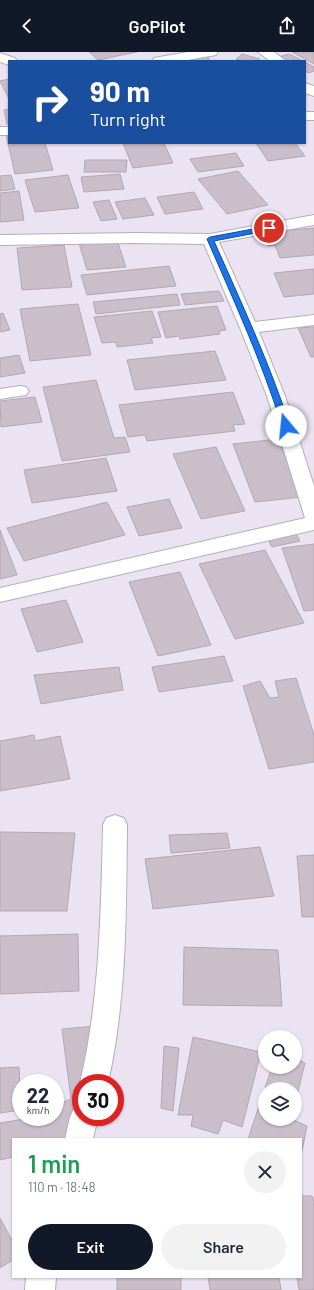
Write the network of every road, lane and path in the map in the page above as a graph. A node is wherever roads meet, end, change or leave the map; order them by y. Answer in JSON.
{"nodes":[{"id":1,"x":211,"y":52,"type":"edge"},
{"id":2,"x":265,"y":52,"type":"edge"},
{"id":3,"x":164,"y":60,"type":"edge"},
{"id":4,"x":277,"y":60,"type":"edge"},
{"id":5,"x":314,"y":220,"type":"edge"},
{"id":6,"x":210,"y":239,"type":"junction"},
{"id":7,"x":0,"y":240,"type":"edge"},
{"id":8,"x":314,"y":320,"type":"edge"},
{"id":9,"x":249,"y":328,"type":"junction"},
{"id":10,"x":20,"y":391,"type":"dead end"},
{"id":11,"x":0,"y":394,"type":"edge"},
{"id":12,"x":314,"y":517,"type":"edge"},
{"id":13,"x":314,"y":523,"type":"edge"},
{"id":14,"x":0,"y":595,"type":"edge"},
{"id":15,"x":115,"y":825,"type":"dead end"},
{"id":16,"x":96,"y":1074,"type":"edge"},
{"id":17,"x":82,"y":1126,"type":"edge"},
{"id":18,"x":78,"y":1138,"type":"edge"},
{"id":19,"x":41,"y":1278,"type":"edge"},
{"id":20,"x":40,"y":1290,"type":"edge"}],
"edges":[{"from":1,"to":3,"type":"street"},
{"from":2,"to":4,"type":"street"},
{"from":5,"to":6,"type":"street"},
{"from":6,"to":7,"type":"street"},
{"from":6,"to":9,"type":"street"},
{"from":8,"to":9,"type":"street"},
{"from":9,"to":12,"type":"street"},
{"from":10,"to":11,"type":"street"},
{"from":13,"to":14,"type":"street"},
{"from":15,"to":16,"type":"street"},
{"from":17,"to":18,"type":"street"},
{"from":19,"to":20,"type":"street"}]}
